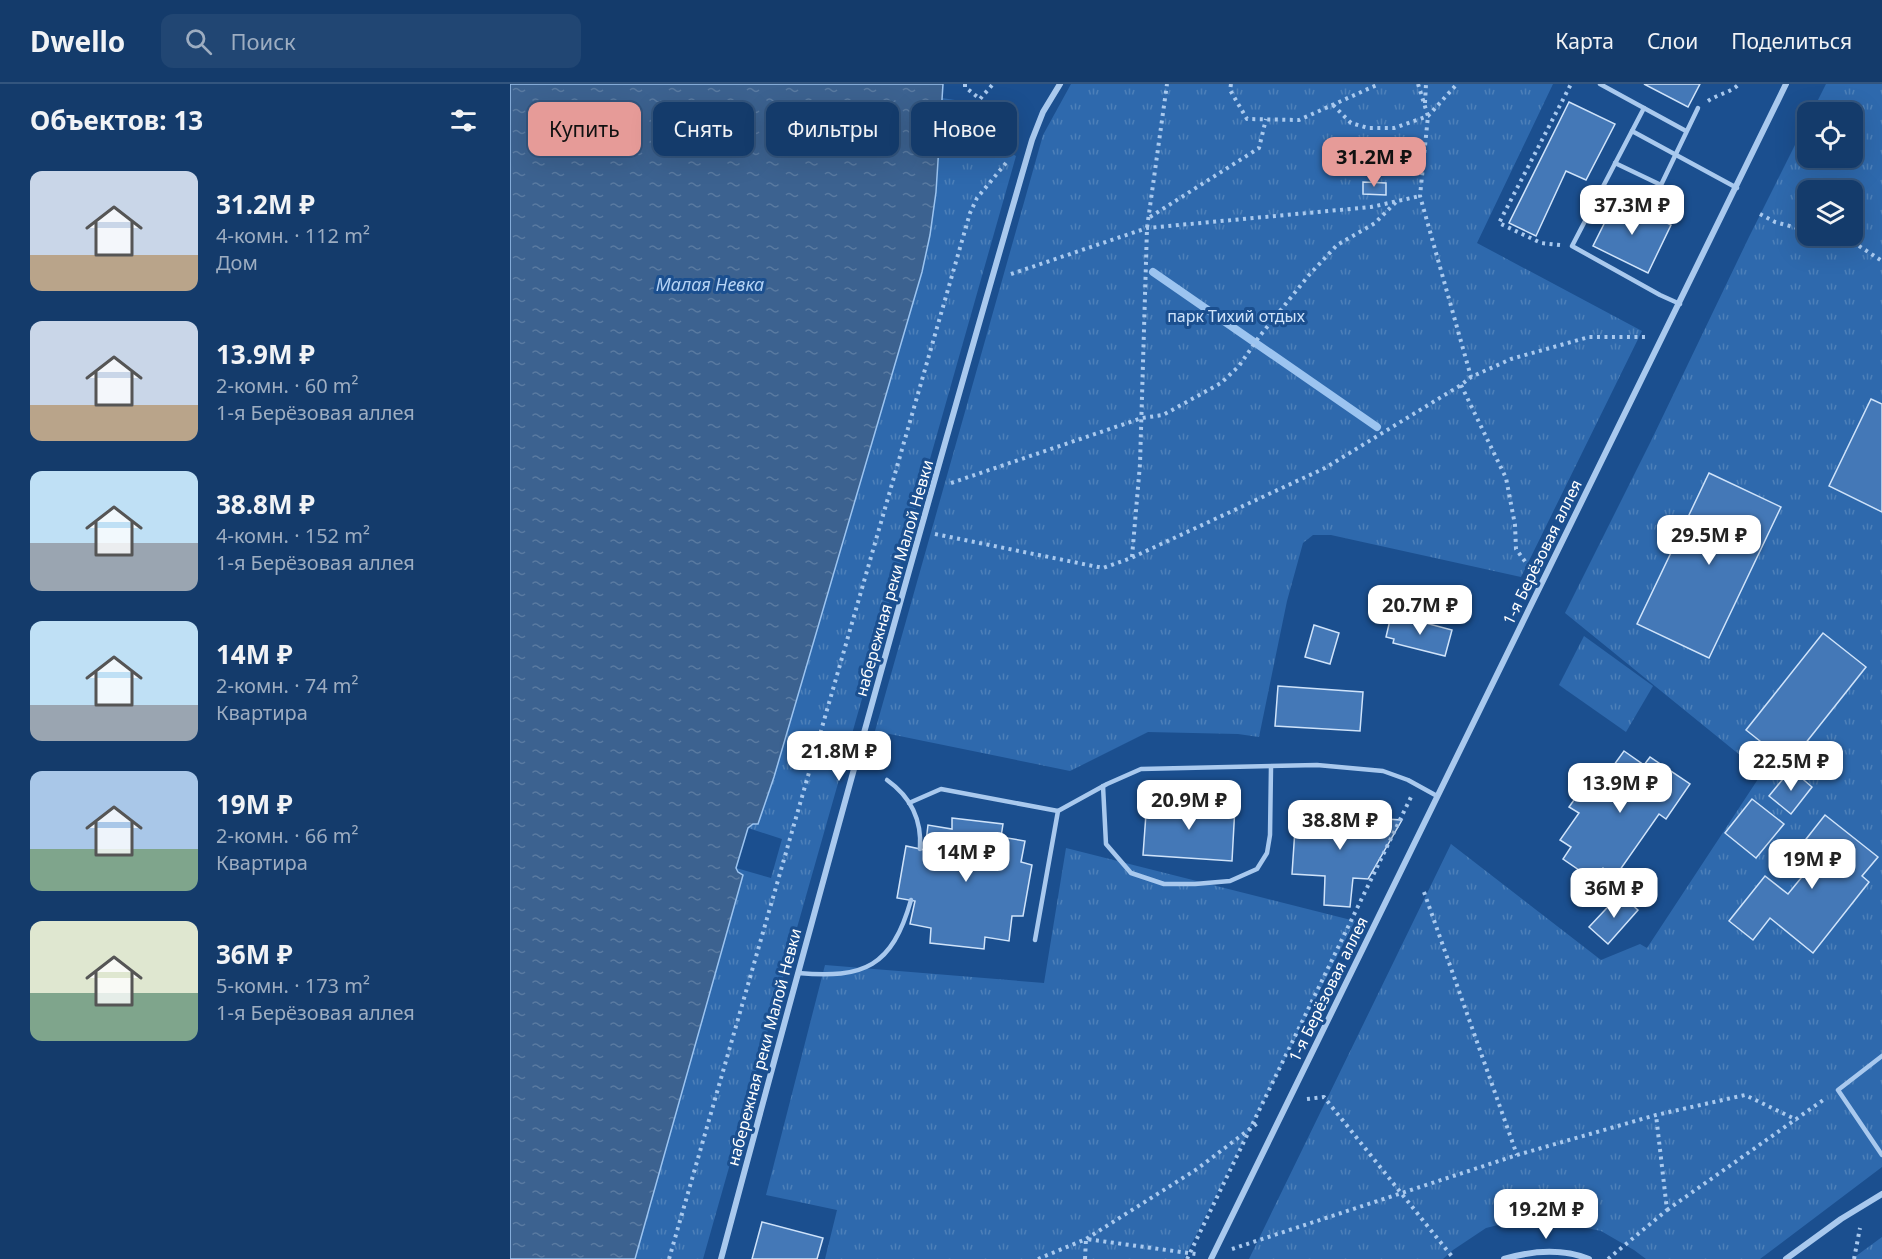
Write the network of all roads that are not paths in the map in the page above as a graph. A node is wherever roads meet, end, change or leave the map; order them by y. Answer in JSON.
{"nodes":[{"id":1,"x":1060,"y":84,"type":"edge"},
{"id":2,"x":1600,"y":84,"type":"edge"},
{"id":3,"x":1786,"y":84,"type":"edge"},
{"id":4,"x":1644,"y":108,"type":"junction"},
{"id":5,"x":1698,"y":108,"type":"road end"},
{"id":6,"x":1632,"y":131,"type":"junction"},
{"id":7,"x":1686,"y":131,"type":"junction"},
{"id":8,"x":1676,"y":155,"type":"junction"},
{"id":9,"x":1615,"y":163,"type":"junction"},
{"id":10,"x":1737,"y":188,"type":"junction"},
{"id":11,"x":1680,"y":304,"type":"junction"},
{"id":12,"x":1271,"y":766,"type":"junction"},
{"id":13,"x":887,"y":780,"type":"dead end"},
{"id":14,"x":1103,"y":786,"type":"junction"},
{"id":15,"x":1437,"y":796,"type":"junction"},
{"id":16,"x":909,"y":803,"type":"junction"},
{"id":17,"x":1058,"y":811,"type":"junction"},
{"id":18,"x":920,"y":849,"type":"dead end"},
{"id":19,"x":911,"y":900,"type":"dead end"},
{"id":20,"x":1035,"y":940,"type":"dead end"},
{"id":21,"x":798,"y":974,"type":"junction"},
{"id":22,"x":1882,"y":1056,"type":"edge"},
{"id":23,"x":1882,"y":1155,"type":"edge"},
{"id":24,"x":1882,"y":1194,"type":"edge"},
{"id":25,"x":1212,"y":1257,"type":"edge"},
{"id":26,"x":721,"y":1259,"type":"edge"},
{"id":27,"x":1503,"y":1259,"type":"edge"},
{"id":28,"x":1589,"y":1259,"type":"edge"},
{"id":29,"x":1786,"y":1259,"type":"edge"}],
"edges":[{"from":1,"to":21,"type":"street","name":"набережная реки Малой Невки"},
{"from":2,"to":4,"type":"lane"},
{"from":3,"to":10,"type":"street","name":"1-я Берёзовая аллея"},
{"from":4,"to":6,"type":"lane"},
{"from":4,"to":7,"type":"lane"},
{"from":5,"to":7,"type":"lane"},
{"from":6,"to":8,"type":"lane"},
{"from":6,"to":9,"type":"lane"},
{"from":7,"to":8,"type":"lane"},
{"from":8,"to":9,"type":"lane"},
{"from":8,"to":10,"type":"lane"},
{"from":9,"to":11,"type":"lane"},
{"from":10,"to":11,"type":"street","name":"1-я Берёзовая аллея"},
{"from":11,"to":15,"type":"street","name":"1-я Берёзовая аллея"},
{"from":12,"to":14,"type":"lane"},
{"from":12,"to":14,"type":"lane"},
{"from":12,"to":15,"type":"lane"},
{"from":13,"to":16,"type":"lane"},
{"from":14,"to":17,"type":"lane"},
{"from":15,"to":25,"type":"street","name":"1-я Берёзовая аллея"},
{"from":16,"to":17,"type":"lane"},
{"from":16,"to":18,"type":"lane"},
{"from":17,"to":20,"type":"lane"},
{"from":19,"to":21,"type":"lane"},
{"from":21,"to":26,"type":"street","name":"набережная реки Малой Невки"},
{"from":22,"to":23,"type":"lane"},
{"from":24,"to":29,"type":"street"},
{"from":27,"to":28,"type":"street"}]}
